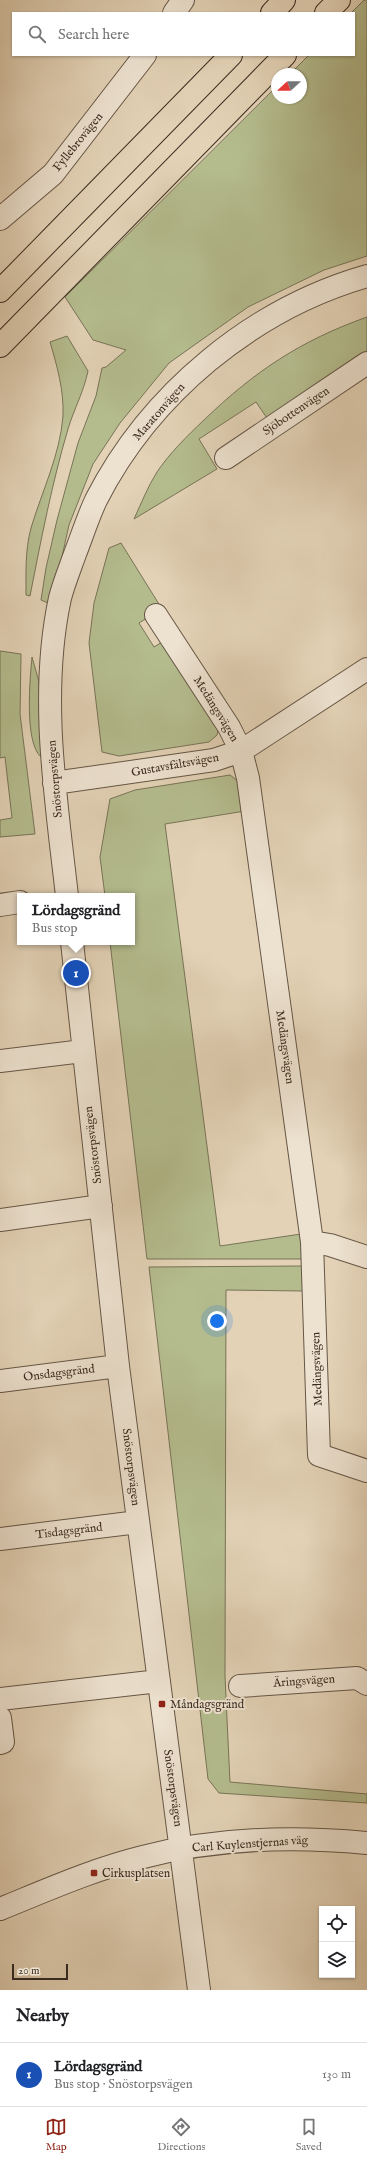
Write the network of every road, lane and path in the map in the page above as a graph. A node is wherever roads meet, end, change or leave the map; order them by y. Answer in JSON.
{"nodes":[{"id":1,"x":183,"y":0,"type":"edge"},
{"id":2,"x":284,"y":0,"type":"edge"},
{"id":3,"x":339,"y":0,"type":"edge"},
{"id":4,"x":175,"y":12,"type":"edge"},
{"id":5,"x":273,"y":12,"type":"edge"},
{"id":6,"x":327,"y":12,"type":"edge"},
{"id":7,"x":144,"y":56,"type":"edge"},
{"id":8,"x":230,"y":56,"type":"edge"},
{"id":9,"x":284,"y":56,"type":"edge"},
{"id":10,"x":0,"y":220,"type":"edge"},
{"id":11,"x":367,"y":276,"type":"edge"},
{"id":12,"x":9,"y":278,"type":"edge"},
{"id":13,"x":0,"y":291,"type":"edge"},
{"id":14,"x":0,"y":346,"type":"edge"},
{"id":15,"x":367,"y":363,"type":"edge"},
{"id":16,"x":226,"y":458,"type":"dead end"},
{"id":17,"x":156,"y":615,"type":"dead end"},
{"id":18,"x":52,"y":661,"type":"joint"},
{"id":19,"x":367,"y":669,"type":"edge"},
{"id":20,"x":241,"y":751,"type":"junction"},
{"id":21,"x":54,"y":783,"type":"junction"},
{"id":22,"x":65,"y":893,"type":"edge"},
{"id":23,"x":17,"y":902,"type":"edge"},
{"id":24,"x":0,"y":905,"type":"edge"},
{"id":25,"x":72,"y":945,"type":"edge"},
{"id":26,"x":83,"y":1051,"type":"junction"},
{"id":27,"x":0,"y":1061,"type":"edge"},
{"id":28,"x":101,"y":1206,"type":"junction"},
{"id":29,"x":0,"y":1220,"type":"edge"},
{"id":30,"x":312,"y":1242,"type":"junction"},
{"id":31,"x":367,"y":1257,"type":"edge"},
{"id":32,"x":118,"y":1366,"type":"junction"},
{"id":33,"x":0,"y":1381,"type":"edge"},
{"id":34,"x":367,"y":1470,"type":"edge"},
{"id":35,"x":138,"y":1522,"type":"junction"},
{"id":36,"x":0,"y":1539,"type":"edge"},
{"id":37,"x":159,"y":1681,"type":"junction"},
{"id":38,"x":367,"y":1684,"type":"edge"},
{"id":39,"x":240,"y":1686,"type":"dead end"},
{"id":40,"x":0,"y":1700,"type":"edge"},
{"id":41,"x":0,"y":1718,"type":"edge"},
{"id":42,"x":0,"y":1743,"type":"edge"},
{"id":43,"x":367,"y":1843,"type":"edge"},
{"id":44,"x":181,"y":1848,"type":"junction"},
{"id":45,"x":0,"y":1909,"type":"edge"},
{"id":46,"x":199,"y":1990,"type":"edge"}],
"edges":[{"from":1,"to":4,"type":"street"},
{"from":2,"to":5,"type":"highway"},
{"from":3,"to":6,"type":"highway"},
{"from":7,"to":10,"type":"street","name":"Fyllebrovägen"},
{"from":8,"to":12,"type":"highway"},
{"from":9,"to":14,"type":"highway"},
{"from":11,"to":18,"type":"street","name":"Maratonvägen"},
{"from":12,"to":13,"type":"highway"},
{"from":15,"to":16,"type":"street","name":"Sjöbottenvägen"},
{"from":17,"to":20,"type":"street","name":"Medängsvägen"},
{"from":18,"to":21,"type":"street","name":"Snöstorpsvägen"},
{"from":19,"to":20,"type":"street","name":"Gustavsfältsvägen"},
{"from":20,"to":21,"type":"street","name":"Gustavsfältsvägen"},
{"from":20,"to":30,"type":"street","name":"Medängsvägen"},
{"from":21,"to":22,"type":"street","name":"Snöstorpsvägen"},
{"from":23,"to":24,"type":"street"},
{"from":25,"to":26,"type":"street","name":"Snöstorpsvägen"},
{"from":26,"to":27,"type":"street"},
{"from":26,"to":28,"type":"street","name":"Snöstorpsvägen"},
{"from":28,"to":29,"type":"street"},
{"from":28,"to":32,"type":"street","name":"Snöstorpsvägen"},
{"from":30,"to":31,"type":"street"},
{"from":30,"to":34,"type":"street","name":"Medängsvägen"},
{"from":32,"to":33,"type":"street","name":"Onsdagsgränd"},
{"from":32,"to":35,"type":"street","name":"Snöstorpsvägen"},
{"from":35,"to":36,"type":"street","name":"Tisdagsgränd"},
{"from":35,"to":37,"type":"street","name":"Snöstorpsvägen"},
{"from":37,"to":40,"type":"street"},
{"from":37,"to":44,"type":"street","name":"Snöstorpsvägen"},
{"from":38,"to":39,"type":"street","name":"Äringsvägen"},
{"from":41,"to":42,"type":"street"},
{"from":43,"to":44,"type":"street","name":"Carl Kuylenstjernas väg"},
{"from":44,"to":45,"type":"street","name":"Carl Kuylenstjernas väg"},
{"from":44,"to":46,"type":"street","name":"Snöstorpsvägen"}]}
